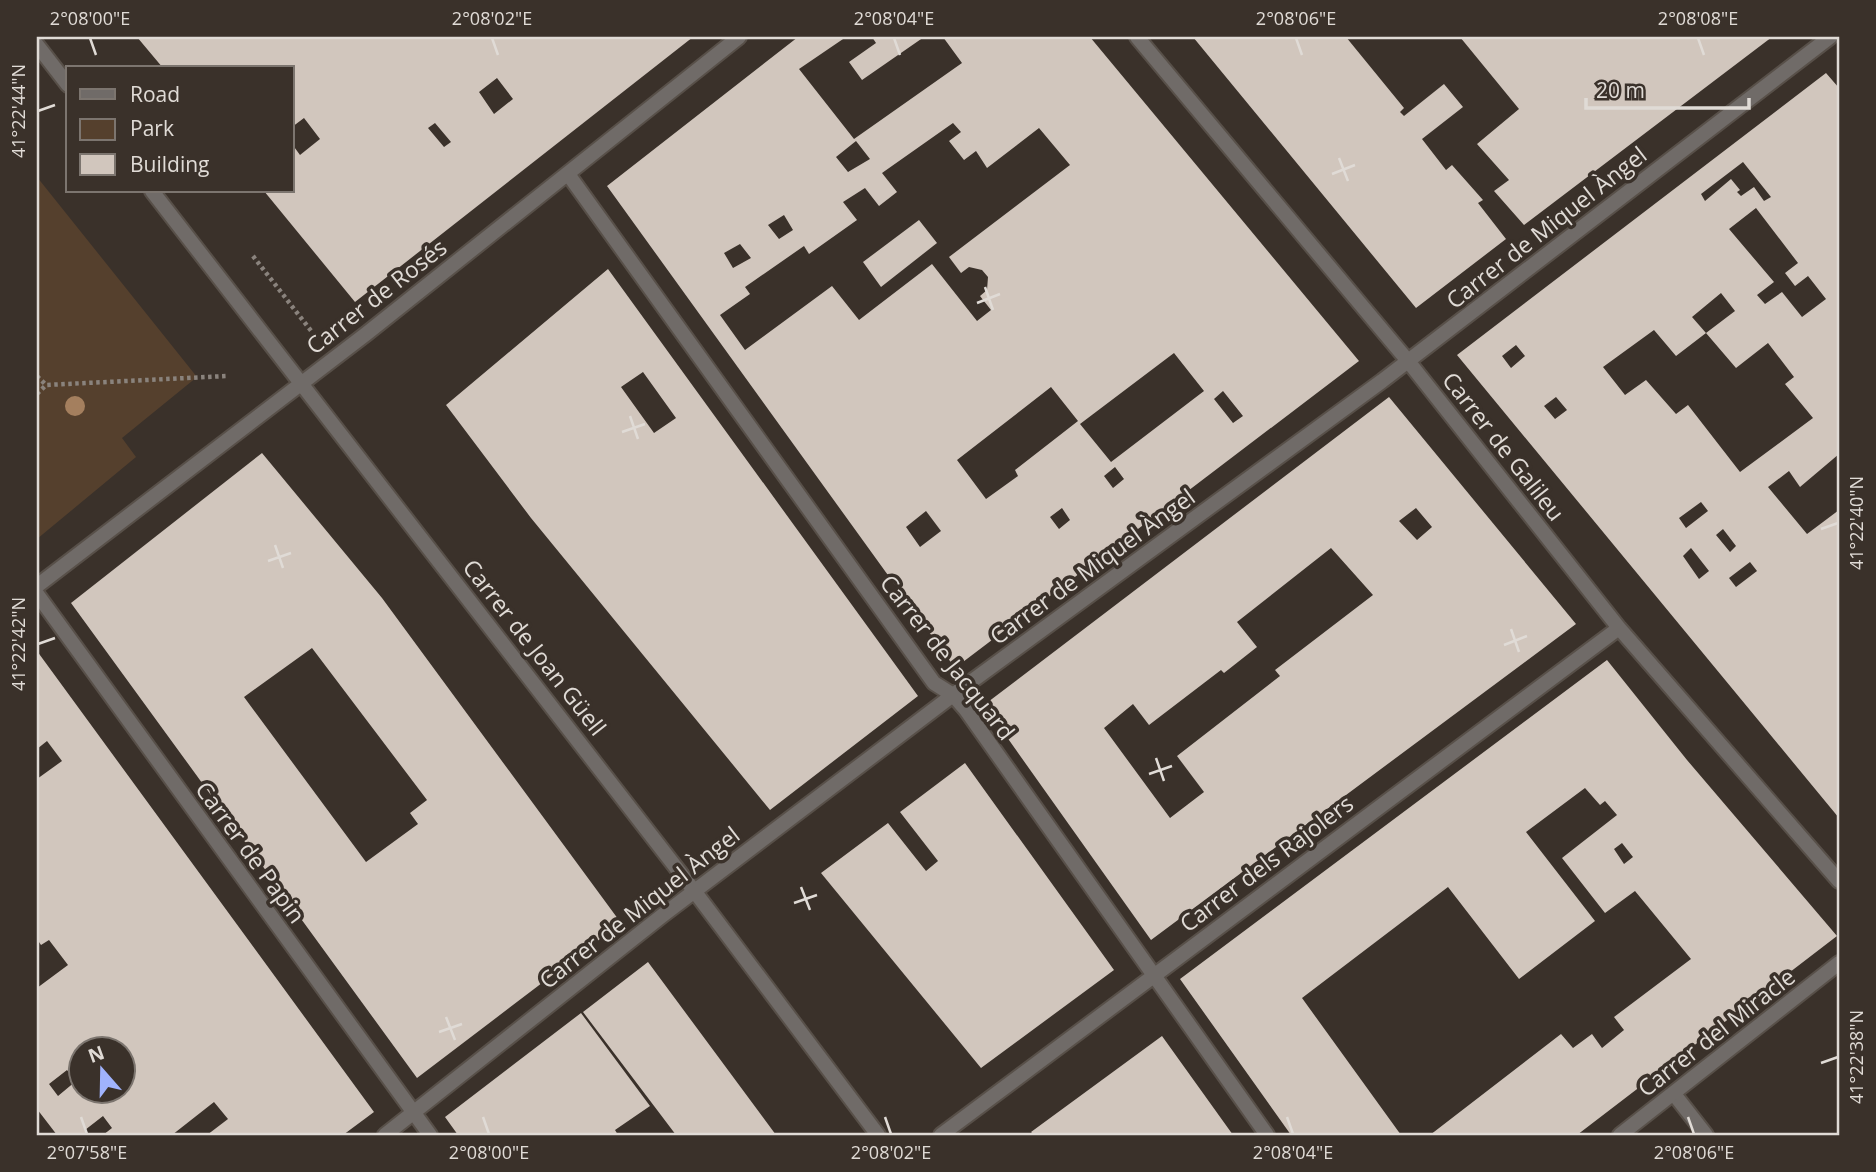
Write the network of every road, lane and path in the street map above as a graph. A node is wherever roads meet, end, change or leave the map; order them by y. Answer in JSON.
{"nodes":[{"id":1,"x":739,"y":37,"type":"edge"},
{"id":2,"x":1137,"y":37,"type":"edge"},
{"id":3,"x":1830,"y":37,"type":"edge"},
{"id":4,"x":37,"y":45,"type":"edge"},
{"id":5,"x":66,"y":82,"type":"edge"},
{"id":6,"x":568,"y":174,"type":"junction"},
{"id":7,"x":153,"y":192,"type":"edge"},
{"id":8,"x":1408,"y":361,"type":"junction"},
{"id":9,"x":37,"y":376,"type":"edge"},
{"id":10,"x":228,"y":376,"type":"dead end"},
{"id":11,"x":302,"y":382,"type":"junction"},
{"id":12,"x":46,"y":386,"type":"junction"},
{"id":13,"x":37,"y":394,"type":"edge"},
{"id":14,"x":37,"y":586,"type":"edge"},
{"id":15,"x":37,"y":594,"type":"edge"},
{"id":16,"x":1619,"y":628,"type":"junction"},
{"id":17,"x":953,"y":695,"type":"junction"},
{"id":18,"x":1839,"y":881,"type":"edge"},
{"id":19,"x":695,"y":892,"type":"junction"},
{"id":20,"x":1839,"y":963,"type":"edge"},
{"id":21,"x":1152,"y":977,"type":"junction"},
{"id":22,"x":1674,"y":1094,"type":"junction"},
{"id":23,"x":413,"y":1113,"type":"junction"},
{"id":24,"x":385,"y":1135,"type":"edge"},
{"id":25,"x":430,"y":1135,"type":"edge"},
{"id":26,"x":878,"y":1135,"type":"edge"},
{"id":27,"x":941,"y":1135,"type":"edge"},
{"id":28,"x":1267,"y":1135,"type":"edge"},
{"id":29,"x":1619,"y":1135,"type":"edge"},
{"id":30,"x":1706,"y":1135,"type":"edge"}],
"edges":[{"from":1,"to":6,"type":"street","name":"Carrer de Rosés"},
{"from":2,"to":8,"type":"street","name":"Carrer de Galileu"},
{"from":3,"to":8,"type":"street","name":"Carrer de Miquel Àngel"},
{"from":4,"to":5,"type":"street"},
{"from":6,"to":11,"type":"street","name":"Carrer de Rosés"},
{"from":6,"to":17,"type":"street","name":"Carrer de Jacquard"},
{"from":7,"to":11,"type":"street","name":"Carrer de Joan Güell"},
{"from":8,"to":16,"type":"street","name":"Carrer de Galileu"},
{"from":8,"to":17,"type":"street","name":"Carrer de Miquel Àngel"},
{"from":9,"to":12,"type":"path"},
{"from":10,"to":12,"type":"path"},
{"from":11,"to":14,"type":"street","name":"Carrer de Rosés"},
{"from":11,"to":19,"type":"street","name":"Carrer de Joan Güell"},
{"from":12,"to":13,"type":"path"},
{"from":15,"to":23,"type":"street","name":"Carrer de Papin"},
{"from":16,"to":18,"type":"street","name":"Carrer de Galileu"},
{"from":16,"to":21,"type":"street","name":"Carrer dels Rajolers"},
{"from":17,"to":19,"type":"street","name":"Carrer de Miquel Àngel"},
{"from":17,"to":21,"type":"street","name":"Carrer de Jacquard"},
{"from":19,"to":23,"type":"street","name":"Carrer de Miquel Àngel"},
{"from":19,"to":26,"type":"street","name":"Carrer de Joan Güell"},
{"from":20,"to":22,"type":"street","name":"Carrer del Miracle"},
{"from":21,"to":27,"type":"street","name":"Carrer dels Rajolers"},
{"from":21,"to":28,"type":"street","name":"Carrer de Jacquard"},
{"from":22,"to":29,"type":"street","name":"Carrer del Miracle"},
{"from":22,"to":30,"type":"street"},
{"from":23,"to":24,"type":"street","name":"Carrer de Miquel Àngel"},
{"from":23,"to":25,"type":"street","name":"Carrer de Papin"}]}
